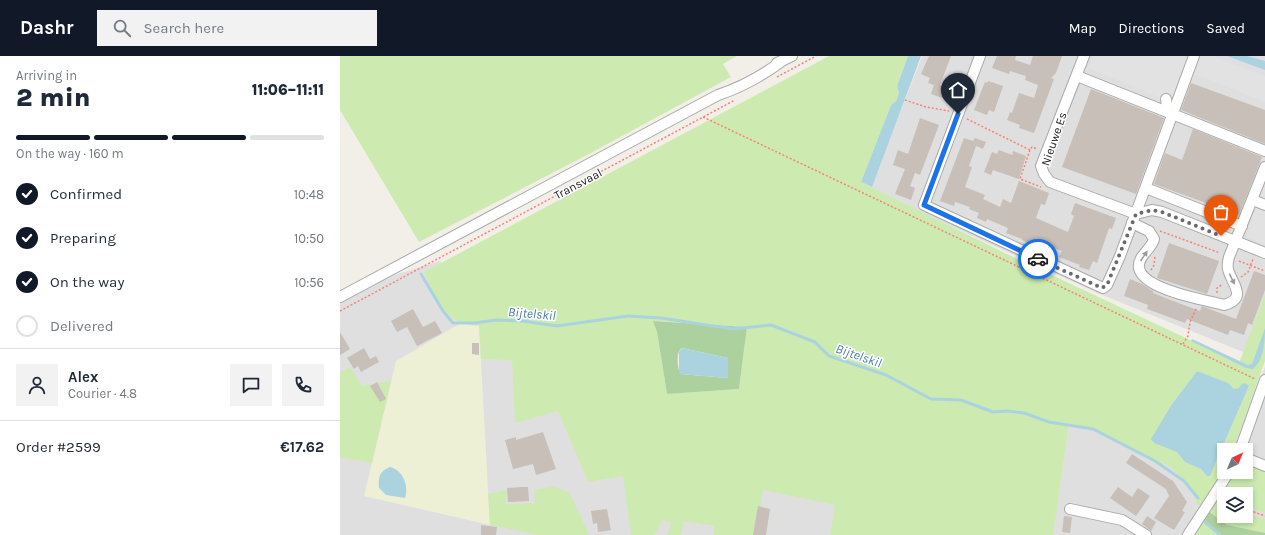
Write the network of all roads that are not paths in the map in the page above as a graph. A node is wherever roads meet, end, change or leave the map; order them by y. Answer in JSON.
{"nodes":[{"id":1,"x":792,"y":56,"type":"edge"},
{"id":2,"x":980,"y":56,"type":"edge"},
{"id":3,"x":1084,"y":56,"type":"edge"},
{"id":4,"x":1194,"y":56,"type":"edge"},
{"id":5,"x":1077,"y":76,"type":"junction"},
{"id":6,"x":1166,"y":99,"type":"dead end"},
{"id":7,"x":1172,"y":114,"type":"junction"},
{"id":8,"x":1265,"y":151,"type":"edge"},
{"id":9,"x":1265,"y":167,"type":"edge"},
{"id":10,"x":1146,"y":188,"type":"junction"},
{"id":11,"x":1253,"y":200,"type":"junction"},
{"id":12,"x":1265,"y":205,"type":"edge"},
{"id":13,"x":1134,"y":219,"type":"junction"},
{"id":14,"x":1242,"y":226,"type":"junction"},
{"id":15,"x":1236,"y":242,"type":"junction"},
{"id":16,"x":1265,"y":253,"type":"edge"},
{"id":17,"x":340,"y":297,"type":"edge"},
{"id":18,"x":1264,"y":381,"type":"edge"},
{"id":19,"x":1242,"y":443,"type":"edge"},
{"id":20,"x":1253,"y":461,"type":"edge"},
{"id":21,"x":1265,"y":466,"type":"edge"},
{"id":22,"x":1224,"y":479,"type":"edge"},
{"id":23,"x":1070,"y":508,"type":"dead end"},
{"id":24,"x":1146,"y":535,"type":"edge"},
{"id":25,"x":1188,"y":535,"type":"edge"}],
"edges":[{"from":1,"to":17,"type":"street","name":"Transvaal"},
{"from":2,"to":13,"type":"street"},
{"from":3,"to":5,"type":"street","name":"Nieuwe Es"},
{"from":4,"to":7,"type":"street"},
{"from":5,"to":7,"type":"street"},
{"from":5,"to":13,"type":"street","name":"Nieuwe Es"},
{"from":6,"to":7,"type":"street"},
{"from":7,"to":8,"type":"street"},
{"from":7,"to":10,"type":"street"},
{"from":9,"to":11,"type":"street"},
{"from":10,"to":13,"type":"street"},
{"from":10,"to":14,"type":"street"},
{"from":11,"to":12,"type":"street"},
{"from":11,"to":14,"type":"street"},
{"from":13,"to":15,"type":"street"},
{"from":15,"to":13,"type":"street","name":"Nieuwe Es","one_way":true},
{"from":14,"to":15,"type":"street"},
{"from":15,"to":16,"type":"street"},
{"from":18,"to":19,"type":"street"},
{"from":20,"to":21,"type":"street"},
{"from":22,"to":25,"type":"street"},
{"from":23,"to":24,"type":"street"}]}
